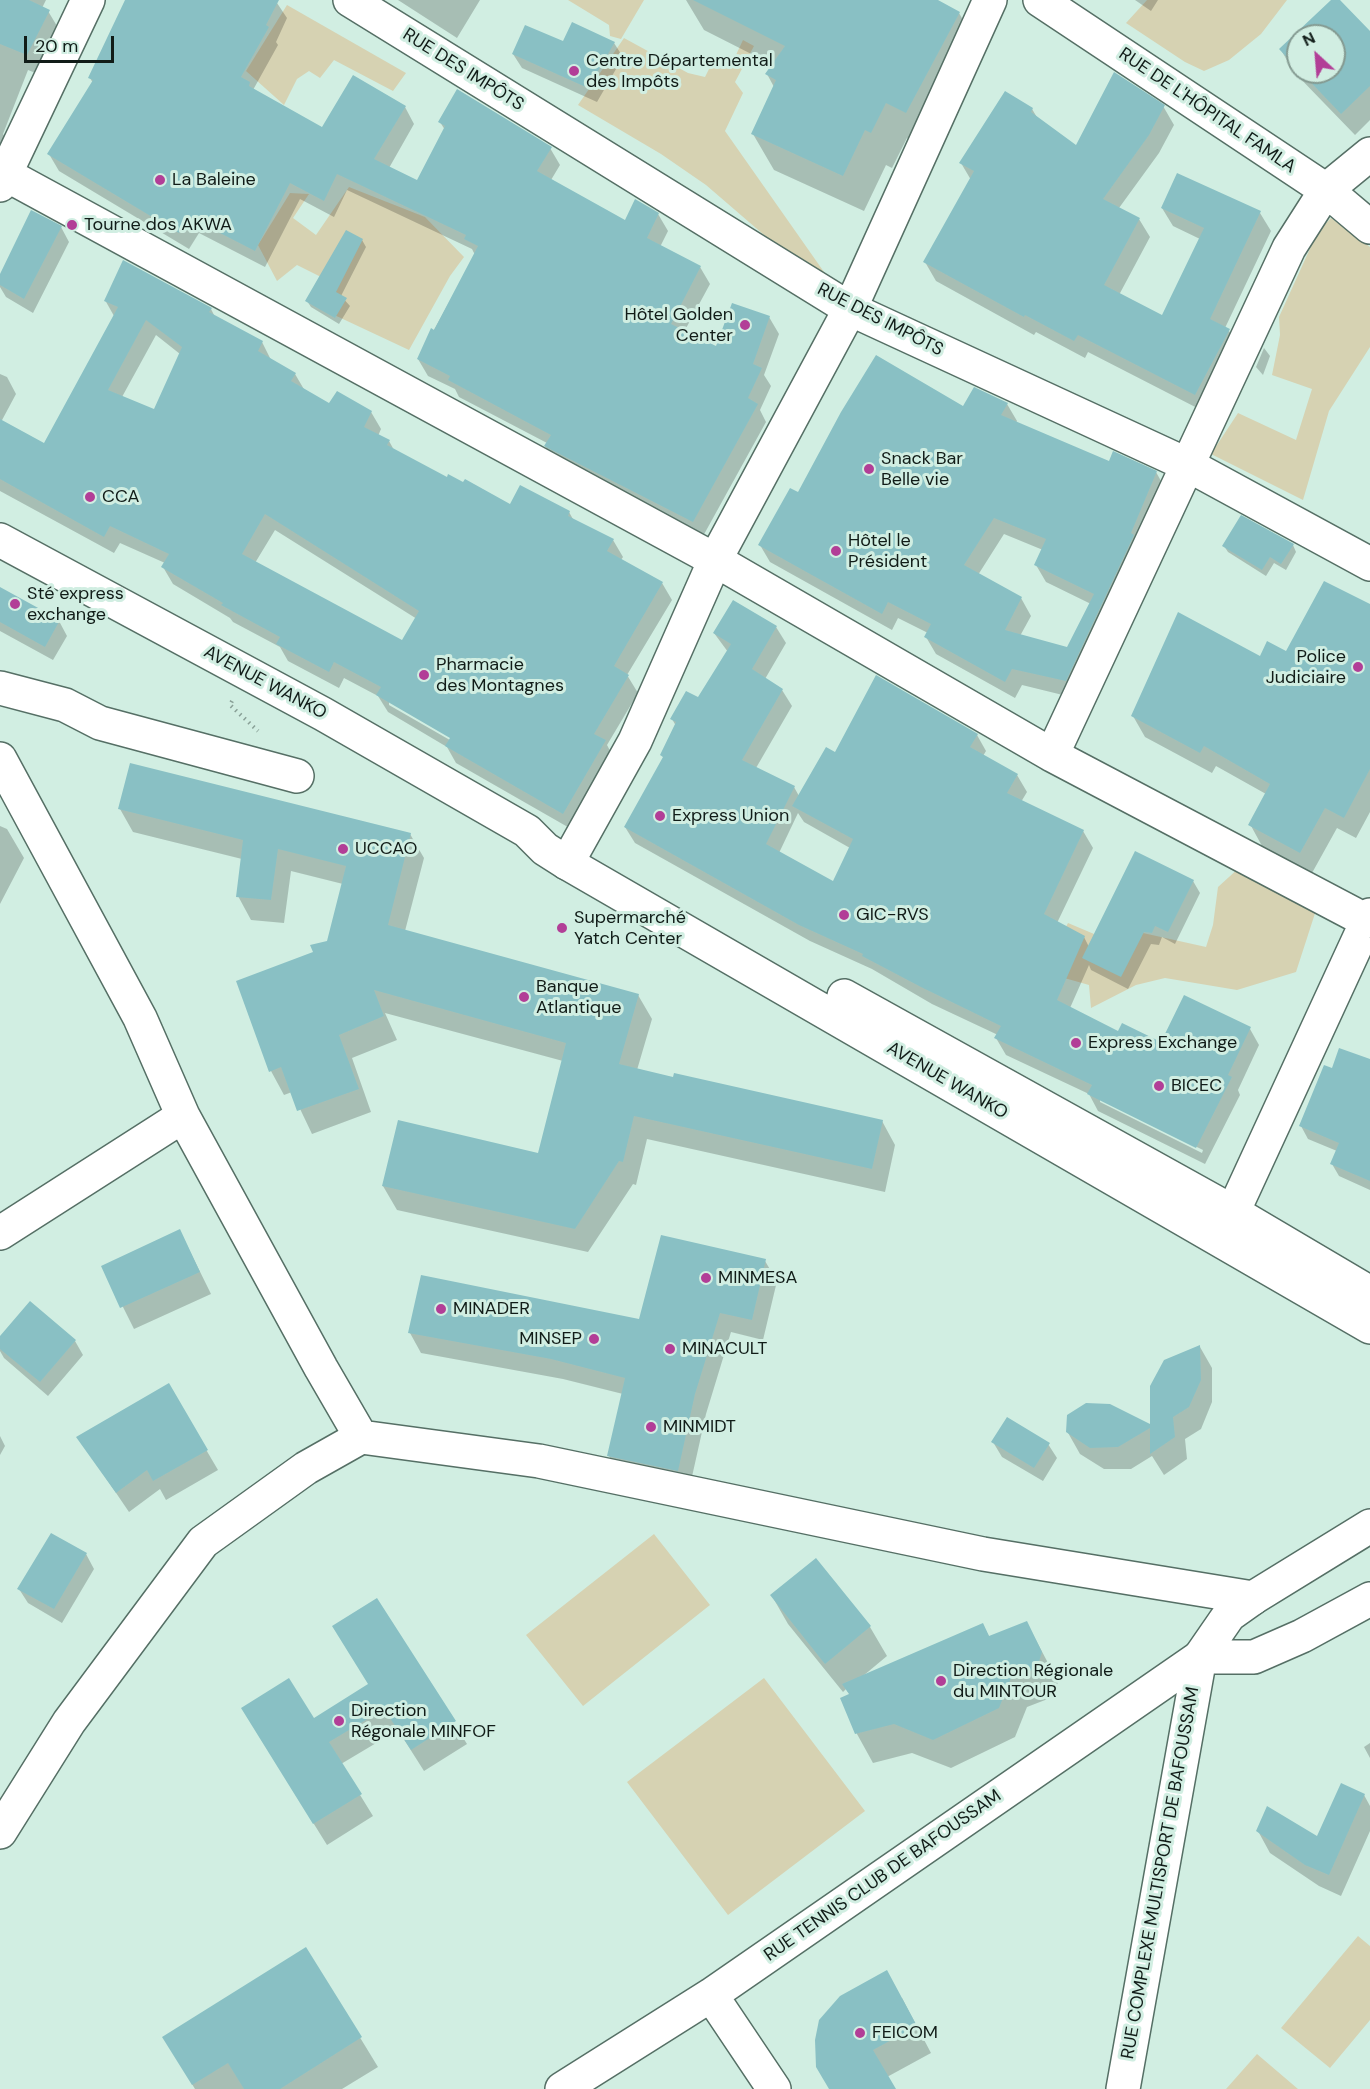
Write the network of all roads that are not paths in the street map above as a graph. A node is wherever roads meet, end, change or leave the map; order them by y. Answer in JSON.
{"nodes":[{"id":1,"x":88,"y":0,"type":"edge"},
{"id":2,"x":350,"y":0,"type":"edge"},
{"id":3,"x":990,"y":0,"type":"edge"},
{"id":4,"x":1040,"y":0,"type":"edge"},
{"id":5,"x":1370,"y":154,"type":"edge"},
{"id":6,"x":3,"y":180,"type":"edge"},
{"id":7,"x":1326,"y":190,"type":"junction"},
{"id":8,"x":1370,"y":227,"type":"edge"},
{"id":9,"x":850,"y":309,"type":"junction"},
{"id":10,"x":1188,"y":465,"type":"junction"},
{"id":11,"x":0,"y":540,"type":"edge"},
{"id":12,"x":715,"y":560,"type":"junction"},
{"id":13,"x":1370,"y":564,"type":"edge"},
{"id":14,"x":0,"y":688,"type":"edge"},
{"id":15,"x":1052,"y":754,"type":"junction"},
{"id":16,"x":0,"y":759,"type":"edge"},
{"id":17,"x":297,"y":776,"type":"dead end"},
{"id":18,"x":572,"y":855,"type":"junction"},
{"id":19,"x":1369,"y":918,"type":"edge"},
{"id":20,"x":183,"y":1116,"type":"junction"},
{"id":21,"x":1225,"y":1224,"type":"junction"},
{"id":22,"x":0,"y":1233,"type":"edge"},
{"id":23,"x":1370,"y":1293,"type":"edge"},
{"id":24,"x":1370,"y":1327,"type":"edge"},
{"id":25,"x":362,"y":1437,"type":"junction"},
{"id":26,"x":1370,"y":1526,"type":"edge"},
{"id":27,"x":1253,"y":1598,"type":"junction"},
{"id":28,"x":1370,"y":1599,"type":"edge"},
{"id":29,"x":1200,"y":1657,"type":"junction"},
{"id":30,"x":0,"y":1832,"type":"edge"},
{"id":31,"x":711,"y":1995,"type":"junction"},
{"id":32,"x":562,"y":2089,"type":"edge"},
{"id":33,"x":774,"y":2089,"type":"edge"},
{"id":34,"x":1123,"y":2089,"type":"edge"}],
"edges":[{"from":1,"to":6,"type":"main road"},
{"from":2,"to":9,"type":"main road","name":"RUE DES IMPÔTS"},
{"from":3,"to":9,"type":"main road"},
{"from":4,"to":7,"type":"main road","name":"RUE DE L'HÔPITAL FAMLA"},
{"from":5,"to":7,"type":"main road"},
{"from":6,"to":12,"type":"main road"},
{"from":7,"to":8,"type":"main road","name":"RUE DE L'HÔPITAL FAMLA"},
{"from":7,"to":10,"type":"main road"},
{"from":9,"to":10,"type":"main road","name":"RUE DES IMPÔTS"},
{"from":9,"to":12,"type":"main road"},
{"from":10,"to":13,"type":"main road","name":"RUE DES IMPÔTS"},
{"from":10,"to":15,"type":"main road"},
{"from":11,"to":18,"type":"main road","name":"AVENUE WANKO"},
{"from":12,"to":15,"type":"main road"},
{"from":12,"to":18,"type":"main road"},
{"from":14,"to":17,"type":"main road"},
{"from":15,"to":19,"type":"main road"},
{"from":16,"to":20,"type":"main road"},
{"from":18,"to":21,"type":"main road","name":"AVENUE WANKO"},
{"from":19,"to":21,"type":"main road"},
{"from":20,"to":22,"type":"main road"},
{"from":20,"to":25,"type":"main road"},
{"from":21,"to":23,"type":"main road","name":"AVENUE WANKO"},
{"from":21,"to":24,"type":"main road","name":"AVENUE WANKO"},
{"from":25,"to":27,"type":"main road"},
{"from":25,"to":30,"type":"main road"},
{"from":26,"to":27,"type":"main road","name":"RUE TENNIS CLUB DE BAFOUSSAM"},
{"from":27,"to":29,"type":"main road","name":"RUE TENNIS CLUB DE BAFOUSSAM"},
{"from":28,"to":29,"type":"main road"},
{"from":29,"to":31,"type":"main road","name":"RUE TENNIS CLUB DE BAFOUSSAM"},
{"from":29,"to":34,"type":"main road","name":"RUE COMPLEXE MULTISPORT DE BAFOUSSAM"},
{"from":31,"to":32,"type":"main road","name":"RUE TENNIS CLUB DE BAFOUSSAM"},
{"from":31,"to":33,"type":"main road"}]}
